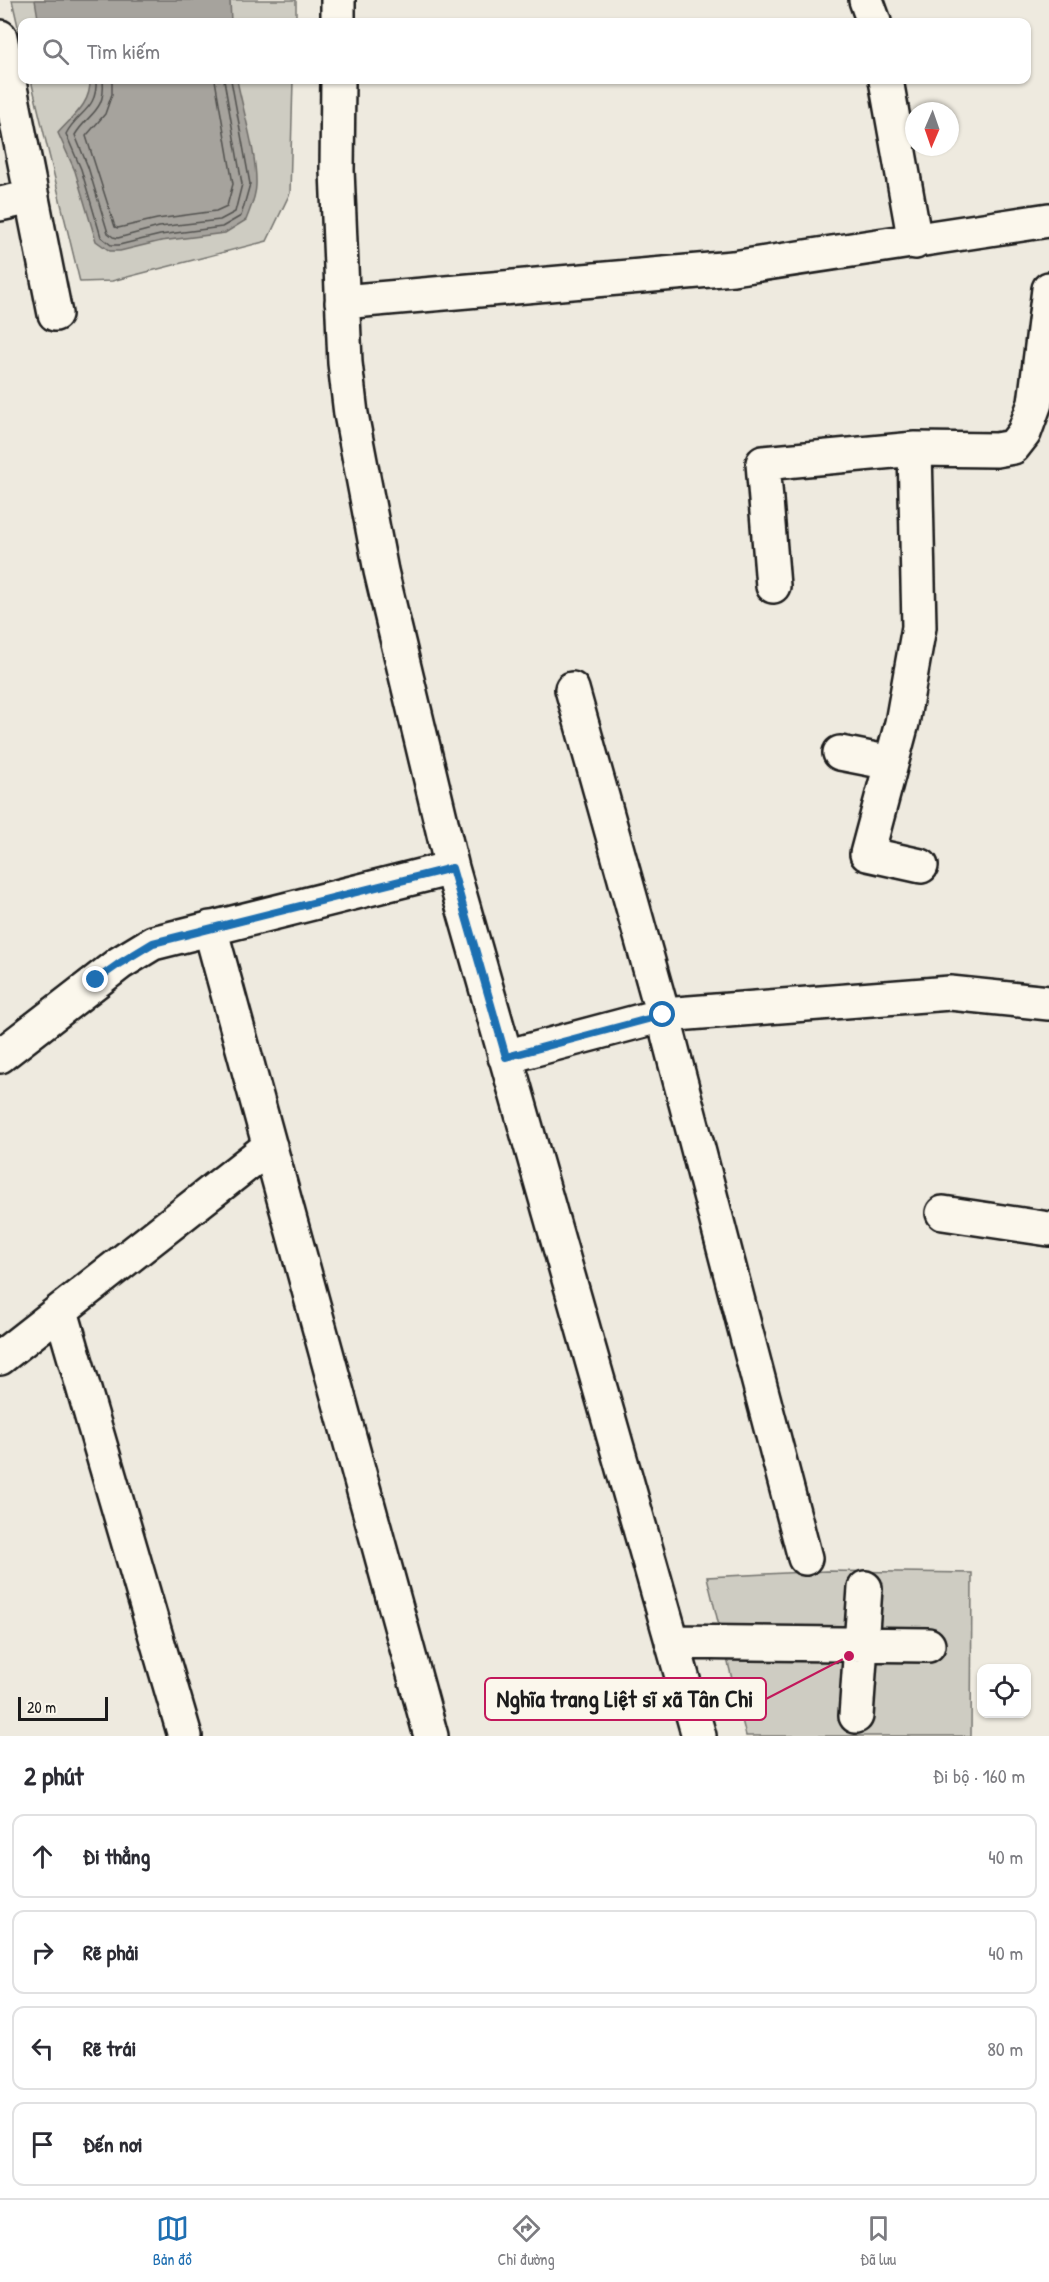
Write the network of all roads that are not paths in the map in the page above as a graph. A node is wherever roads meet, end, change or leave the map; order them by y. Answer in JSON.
{"nodes":[{"id":1,"x":338,"y":0,"type":"edge"},
{"id":2,"x":866,"y":0,"type":"edge"},
{"id":3,"x":338,"y":18,"type":"edge"},
{"id":4,"x":873,"y":18,"type":"edge"},
{"id":5,"x":0,"y":37,"type":"edge"},
{"id":6,"x":338,"y":84,"type":"edge"},
{"id":7,"x":887,"y":84,"type":"edge"},
{"id":8,"x":32,"y":197,"type":"junction"},
{"id":9,"x":0,"y":204,"type":"edge"},
{"id":10,"x":1049,"y":220,"type":"edge"},
{"id":11,"x":915,"y":242,"type":"junction"},
{"id":12,"x":1049,"y":289,"type":"edge"},
{"id":13,"x":342,"y":302,"type":"junction"},
{"id":14,"x":56,"y":314,"type":"dead end"},
{"id":15,"x":915,"y":449,"type":"junction"},
{"id":16,"x":773,"y":586,"type":"dead end"},
{"id":17,"x":572,"y":689,"type":"dead end"},
{"id":18,"x":840,"y":753,"type":"dead end"},
{"id":19,"x":891,"y":764,"type":"junction"},
{"id":20,"x":921,"y":867,"type":"dead end"},
{"id":21,"x":452,"y":868,"type":"junction"},
{"id":22,"x":210,"y":928,"type":"junction"},
{"id":23,"x":1049,"y":1003,"type":"edge"},
{"id":24,"x":663,"y":1015,"type":"junction"},
{"id":25,"x":0,"y":1056,"type":"edge"},
{"id":26,"x":506,"y":1057,"type":"junction"},
{"id":27,"x":270,"y":1146,"type":"junction"},
{"id":28,"x":943,"y":1213,"type":"dead end"},
{"id":29,"x":1049,"y":1229,"type":"edge"},
{"id":30,"x":61,"y":1311,"type":"junction"},
{"id":31,"x":0,"y":1358,"type":"edge"},
{"id":32,"x":805,"y":1558,"type":"dead end"},
{"id":33,"x":865,"y":1588,"type":"dead end"},
{"id":34,"x":672,"y":1641,"type":"junction"},
{"id":35,"x":860,"y":1644,"type":"junction"},
{"id":36,"x":928,"y":1645,"type":"dead end"},
{"id":37,"x":856,"y":1716,"type":"dead end"},
{"id":38,"x":185,"y":1736,"type":"edge"},
{"id":39,"x":431,"y":1736,"type":"edge"},
{"id":40,"x":699,"y":1736,"type":"edge"}],
"edges":[{"from":1,"to":3,"type":"street"},
{"from":2,"to":4,"type":"street"},
{"from":5,"to":8,"type":"street"},
{"from":6,"to":13,"type":"street"},
{"from":7,"to":11,"type":"street"},
{"from":8,"to":9,"type":"street"},
{"from":8,"to":14,"type":"street"},
{"from":10,"to":11,"type":"street"},
{"from":11,"to":13,"type":"street"},
{"from":12,"to":15,"type":"street"},
{"from":13,"to":21,"type":"street"},
{"from":15,"to":16,"type":"street"},
{"from":15,"to":19,"type":"street"},
{"from":17,"to":24,"type":"street"},
{"from":18,"to":19,"type":"street"},
{"from":19,"to":20,"type":"street"},
{"from":21,"to":22,"type":"street"},
{"from":21,"to":26,"type":"street"},
{"from":22,"to":25,"type":"street"},
{"from":22,"to":27,"type":"street"},
{"from":23,"to":24,"type":"street"},
{"from":24,"to":26,"type":"street"},
{"from":24,"to":32,"type":"street"},
{"from":26,"to":34,"type":"street"},
{"from":27,"to":30,"type":"street"},
{"from":27,"to":39,"type":"street"},
{"from":28,"to":29,"type":"street"},
{"from":30,"to":31,"type":"street"},
{"from":30,"to":38,"type":"street"},
{"from":33,"to":35,"type":"street"},
{"from":34,"to":35,"type":"street"},
{"from":34,"to":40,"type":"street"},
{"from":35,"to":36,"type":"street"},
{"from":35,"to":37,"type":"street"}]}
